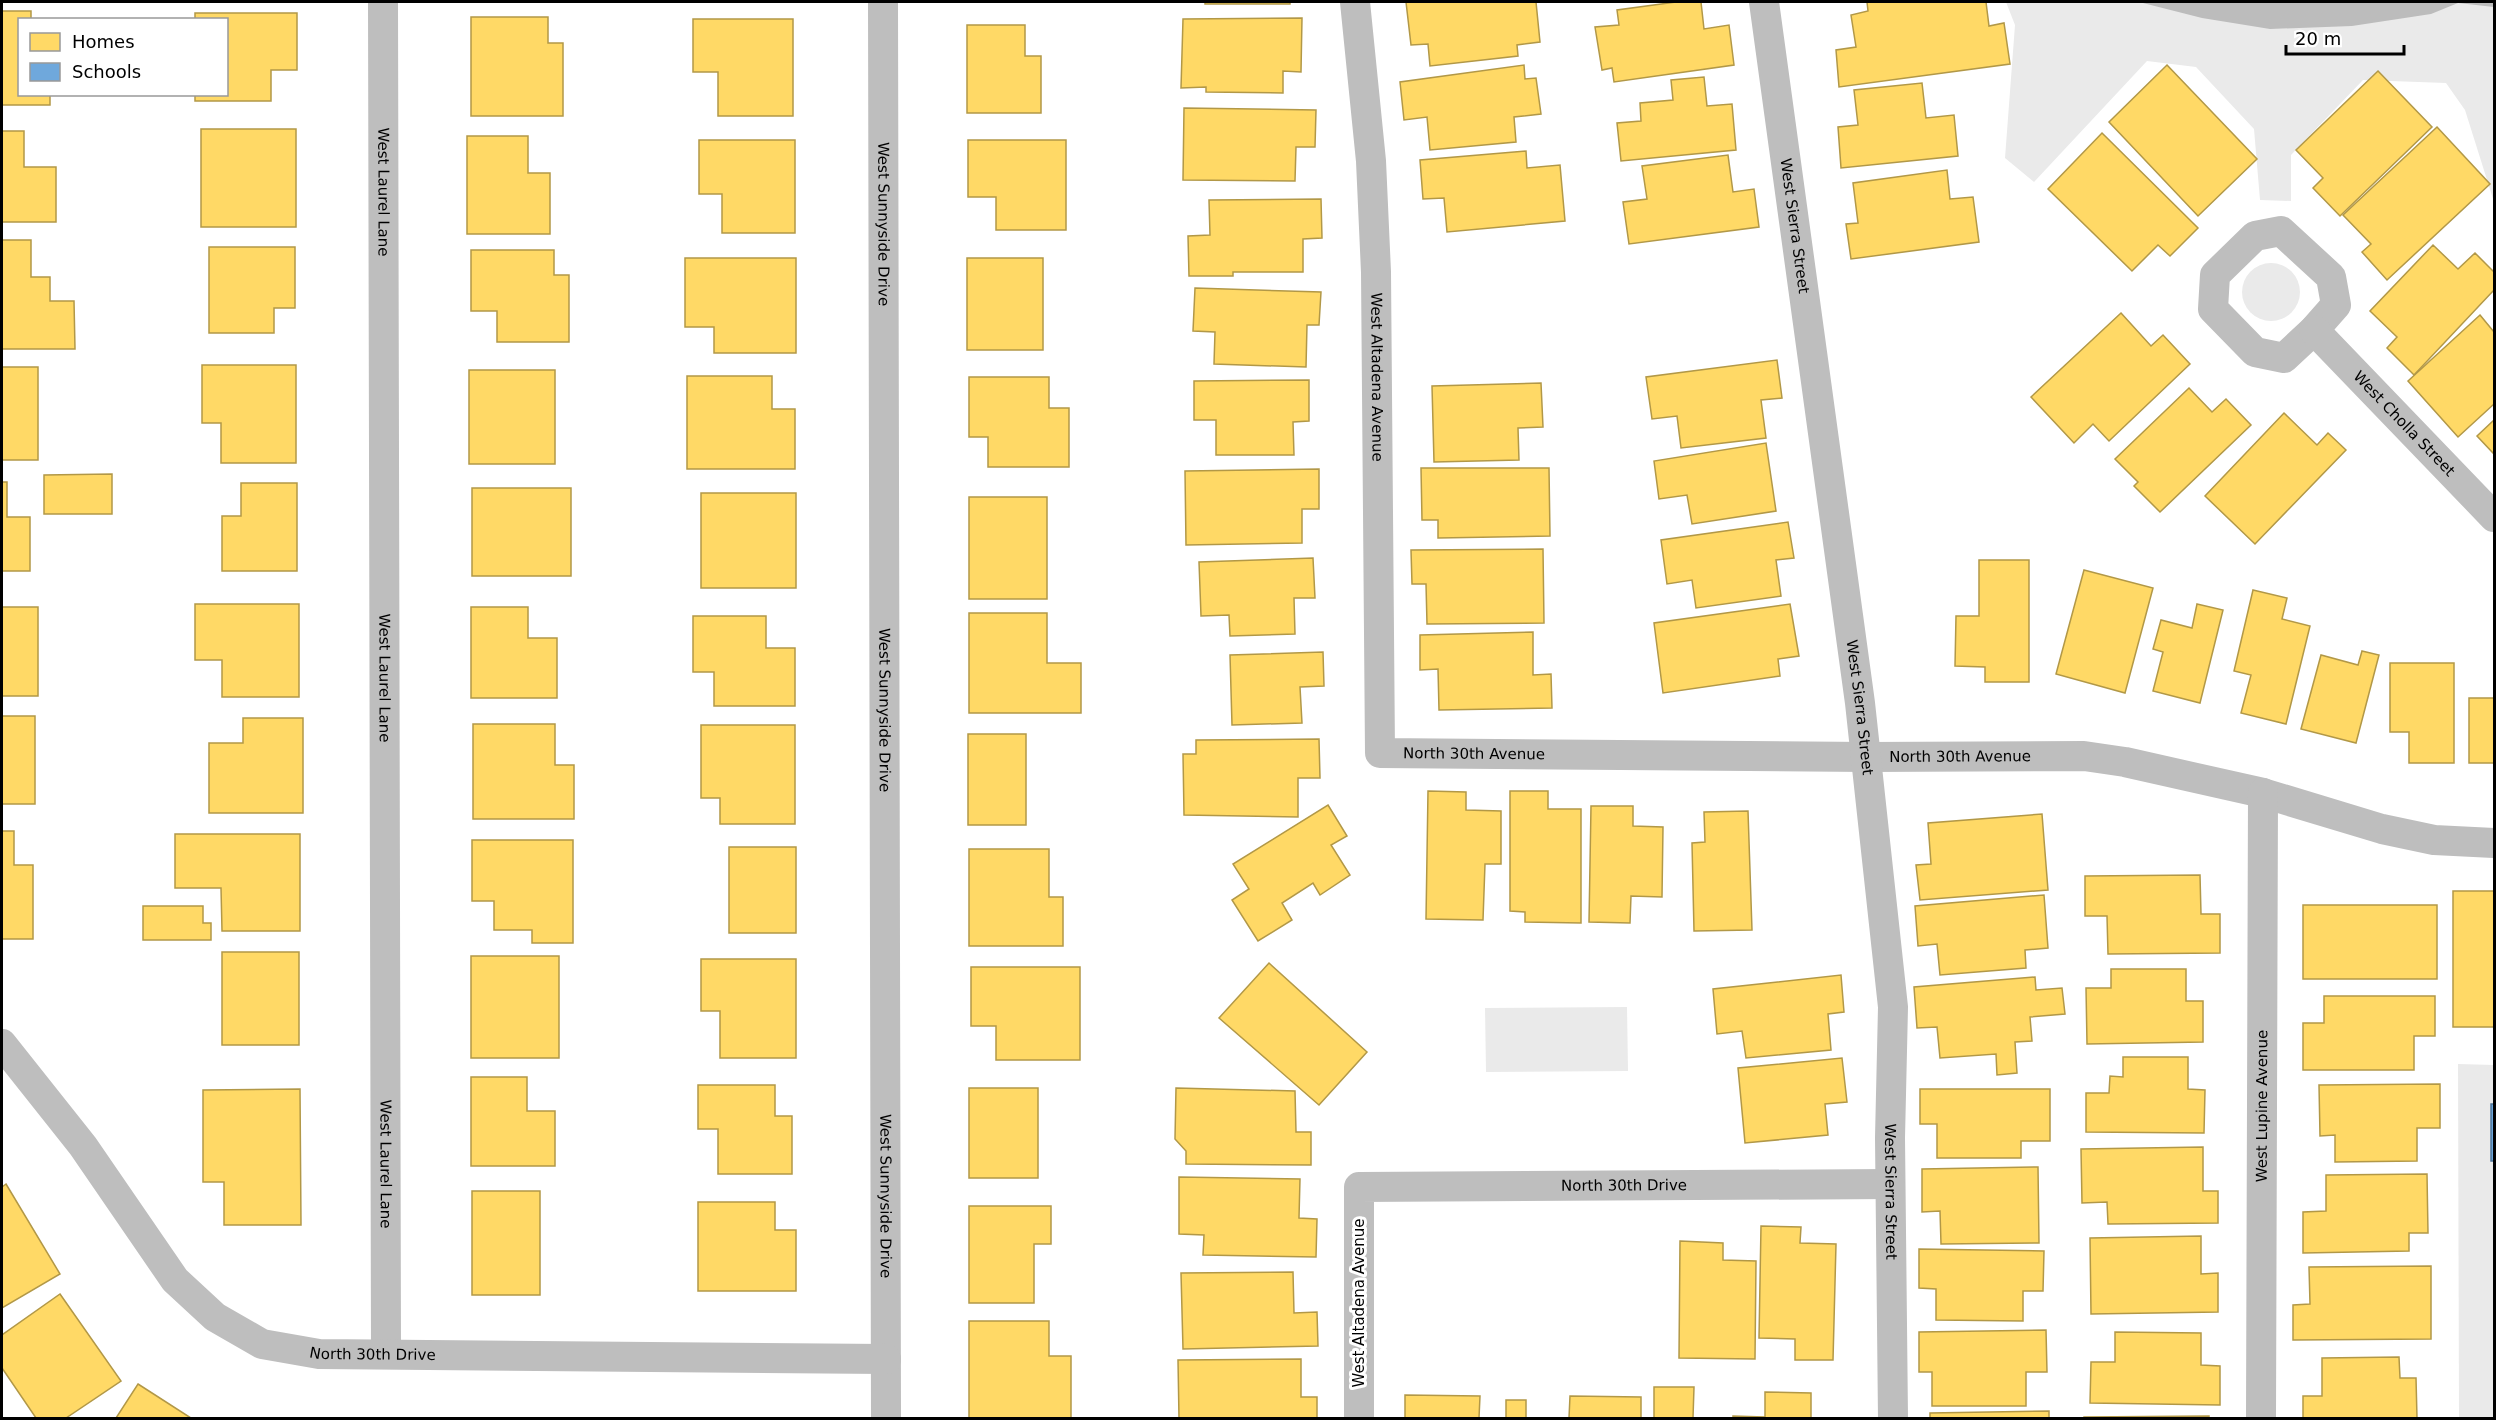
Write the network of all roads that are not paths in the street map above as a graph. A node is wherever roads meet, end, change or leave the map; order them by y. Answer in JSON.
{"nodes":[{"id":1,"x":383,"y":2,"type":"edge"},
{"id":2,"x":883,"y":2,"type":"edge"},
{"id":3,"x":1355,"y":2,"type":"edge"},
{"id":4,"x":1764,"y":2,"type":"edge"},
{"id":5,"x":2314,"y":330,"type":"junction"},
{"id":6,"x":2494,"y":517,"type":"edge"},
{"id":7,"x":1380,"y":753,"type":"joint"},
{"id":8,"x":1867,"y":757,"type":"junction"},
{"id":9,"x":2263,"y":794,"type":"junction"},
{"id":10,"x":2494,"y":843,"type":"edge"},
{"id":11,"x":2,"y":1044,"type":"edge"},
{"id":12,"x":1890,"y":1184,"type":"junction"},
{"id":13,"x":1359,"y":1186,"type":"joint"},
{"id":14,"x":386,"y":1354,"type":"junction"},
{"id":15,"x":886,"y":1359,"type":"junction"},
{"id":16,"x":886,"y":1419,"type":"edge"},
{"id":17,"x":1359,"y":1419,"type":"edge"},
{"id":18,"x":1893,"y":1419,"type":"edge"},
{"id":19,"x":2261,"y":1419,"type":"edge"}],
"edges":[{"from":1,"to":14,"type":"street","name":"West Laurel Lane"},
{"from":2,"to":15,"type":"street","name":"West Sunnyside Drive"},
{"from":3,"to":7,"type":"street","name":"West Altadena Avenue"},
{"from":4,"to":8,"type":"street","name":"West Sierra Street"},
{"from":5,"to":5,"type":"street"},
{"from":5,"to":6,"type":"street","name":"West Cholla Street"},
{"from":7,"to":8,"type":"street","name":"North 30th Avenue"},
{"from":8,"to":9,"type":"street","name":"North 30th Avenue"},
{"from":8,"to":12,"type":"street","name":"West Sierra Street"},
{"from":9,"to":10,"type":"street","name":"North 30th Avenue"},
{"from":9,"to":19,"type":"street","name":"West Lupine Avenue"},
{"from":11,"to":14,"type":"street","name":"North 30th Drive"},
{"from":12,"to":13,"type":"street","name":"North 30th Drive"},
{"from":12,"to":18,"type":"street","name":"West Sierra Street"},
{"from":13,"to":17,"type":"street","name":"West Altadena Avenue"},
{"from":14,"to":15,"type":"street","name":"North 30th Drive"},
{"from":15,"to":16,"type":"street","name":"West Sunnyside Drive"}]}
